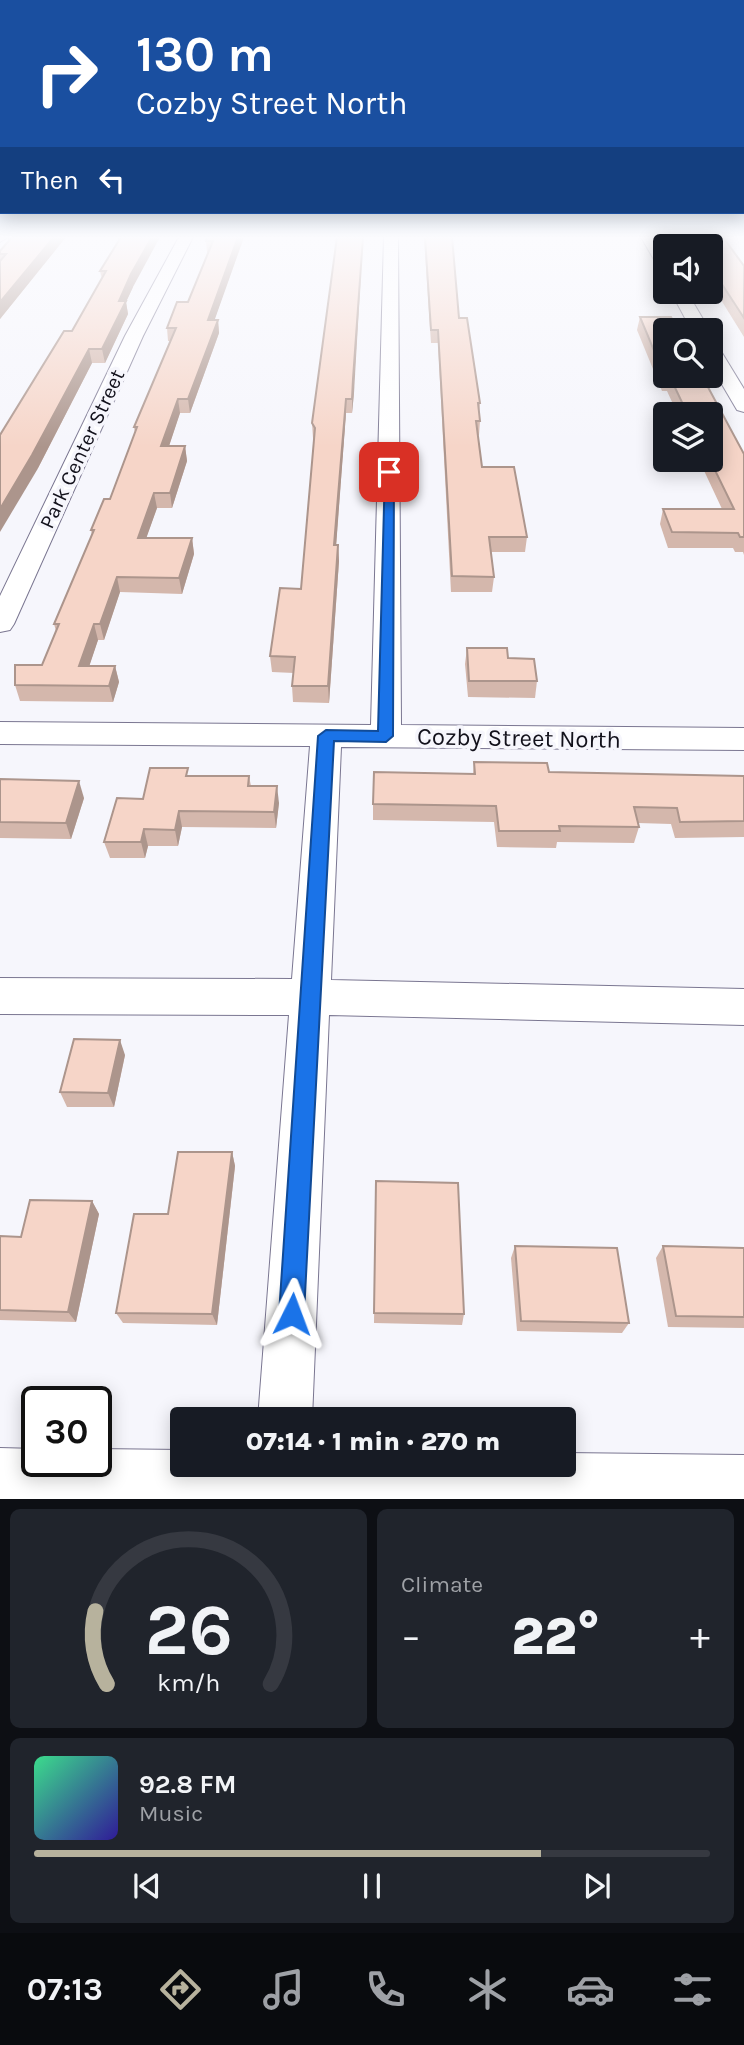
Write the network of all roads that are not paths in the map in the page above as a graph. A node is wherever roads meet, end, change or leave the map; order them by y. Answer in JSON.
{"nodes":[{"id":1,"x":149,"y":307,"type":"edge"},
{"id":2,"x":390,"y":307,"type":"edge"},
{"id":3,"x":723,"y":370,"type":"edge"},
{"id":4,"x":744,"y":406,"type":"edge"},
{"id":5,"x":0,"y":624,"type":"edge"},
{"id":6,"x":0,"y":733,"type":"edge"},
{"id":7,"x":326,"y":736,"type":"junction"},
{"id":8,"x":386,"y":736,"type":"junction"},
{"id":9,"x":744,"y":739,"type":"edge"},
{"id":10,"x":0,"y":996,"type":"edge"},
{"id":11,"x":311,"y":997,"type":"junction"},
{"id":12,"x":744,"y":1007,"type":"edge"},
{"id":13,"x":286,"y":1407,"type":"edge"},
{"id":14,"x":170,"y":1477,"type":"edge"},
{"id":15,"x":492,"y":1477,"type":"edge"},
{"id":16,"x":744,"y":1483,"type":"edge"},
{"id":17,"x":3,"y":1484,"type":"edge"}],
"edges":[{"from":1,"to":5,"type":"street","name":"Park Center Street"},
{"from":2,"to":8,"type":"street"},
{"from":3,"to":4,"type":"street"},
{"from":6,"to":7,"type":"street","name":"Cozby Street North"},
{"from":7,"to":8,"type":"street","name":"Cozby Street North"},
{"from":7,"to":11,"type":"street"},
{"from":8,"to":9,"type":"street","name":"Cozby Street North"},
{"from":10,"to":11,"type":"street"},
{"from":11,"to":12,"type":"street"},
{"from":11,"to":13,"type":"street"},
{"from":14,"to":17,"type":"street"},
{"from":15,"to":16,"type":"street"}]}
